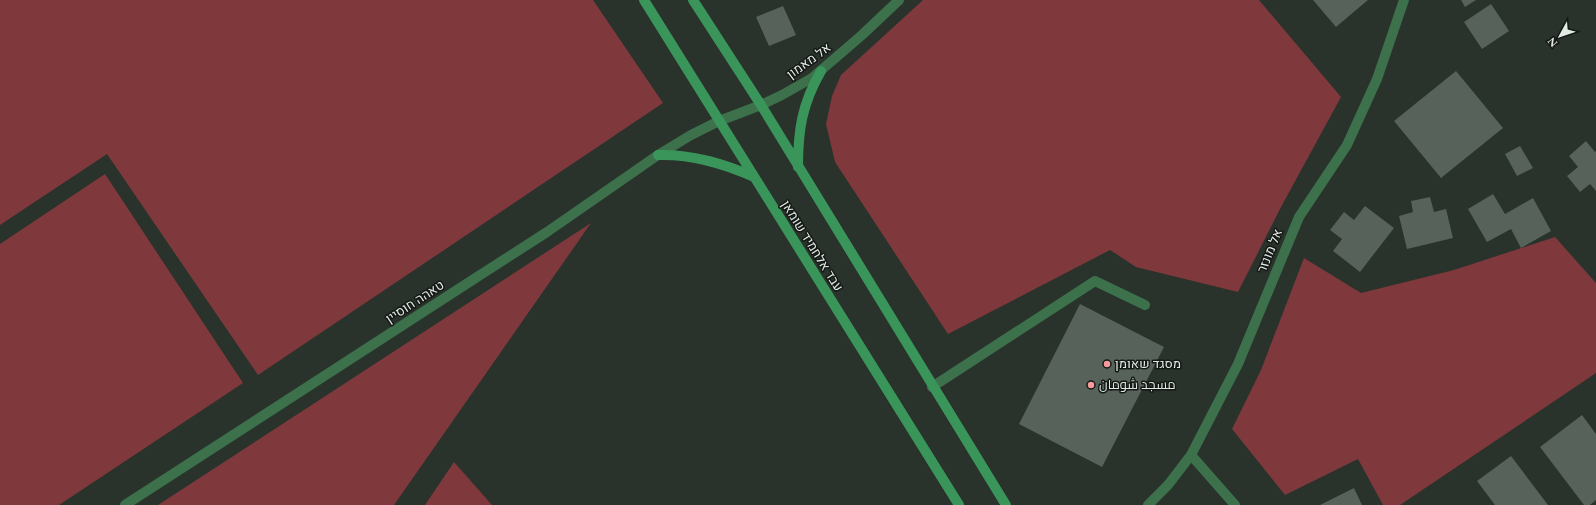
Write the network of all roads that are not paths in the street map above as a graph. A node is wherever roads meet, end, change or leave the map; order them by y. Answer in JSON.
{"nodes":[{"id":1,"x":644,"y":0,"type":"edge"},
{"id":2,"x":693,"y":0,"type":"edge"},
{"id":3,"x":899,"y":0,"type":"edge"},
{"id":4,"x":1404,"y":0,"type":"edge"},
{"id":5,"x":821,"y":71,"type":"junction"},
{"id":6,"x":761,"y":105,"type":"junction"},
{"id":7,"x":719,"y":121,"type":"junction"},
{"id":8,"x":658,"y":155,"type":"junction"},
{"id":9,"x":798,"y":167,"type":"junction"},
{"id":10,"x":754,"y":177,"type":"junction"},
{"id":11,"x":1145,"y":305,"type":"dead end"},
{"id":12,"x":932,"y":387,"type":"junction"},
{"id":13,"x":1191,"y":455,"type":"junction"},
{"id":14,"x":957,"y":504,"type":"edge"},
{"id":15,"x":125,"y":505,"type":"edge"},
{"id":16,"x":1006,"y":505,"type":"edge"},
{"id":17,"x":1148,"y":505,"type":"edge"},
{"id":18,"x":1235,"y":505,"type":"edge"}],
"edges":[{"from":1,"to":7,"type":"main road","name":"עבד אלחמיד שומאן"},
{"from":2,"to":6,"type":"main road"},
{"from":3,"to":5,"type":"street","name":"אל מאמון"},
{"from":4,"to":13,"type":"street","name":"אל מונזר"},
{"from":5,"to":6,"type":"street","name":"אל מאמון"},
{"from":5,"to":9,"type":"main road"},
{"from":6,"to":7,"type":"street","name":"אל מאמון"},
{"from":6,"to":9,"type":"main road"},
{"from":7,"to":8,"type":"street","name":"טאהה חוסיין"},
{"from":7,"to":10,"type":"main road","name":"עבד אלחמיד שומאן"},
{"from":8,"to":10,"type":"main road"},
{"from":8,"to":15,"type":"street","name":"טאהה חוסיין"},
{"from":9,"to":12,"type":"main road"},
{"from":10,"to":14,"type":"main road","name":"עבד אלחמיד שומאן"},
{"from":11,"to":12,"type":"street"},
{"from":12,"to":16,"type":"main road"},
{"from":13,"to":17,"type":"street","name":"אל מונזר"},
{"from":13,"to":18,"type":"street"}]}
